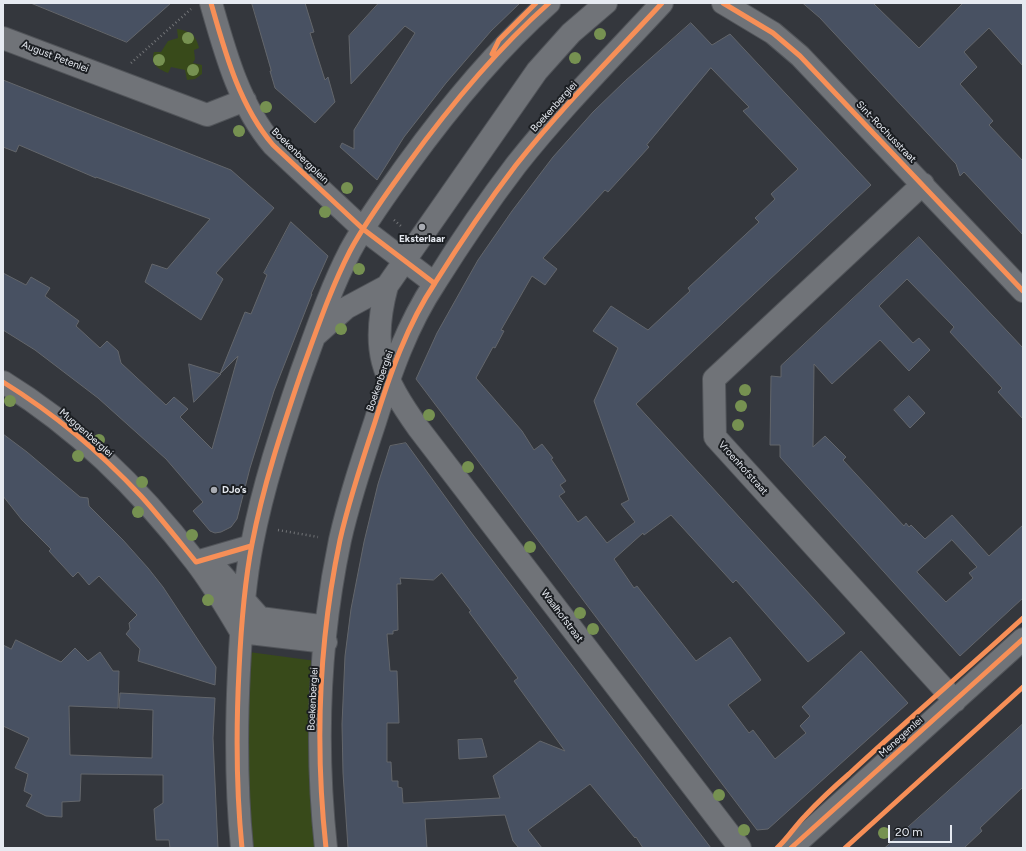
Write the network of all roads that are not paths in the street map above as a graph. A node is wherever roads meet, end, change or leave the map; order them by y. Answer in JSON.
{"nodes":[{"id":1,"x":549,"y":3,"type":"edge"},
{"id":2,"x":606,"y":3,"type":"edge"},
{"id":3,"x":662,"y":3,"type":"edge"},
{"id":4,"x":723,"y":3,"type":"edge"},
{"id":5,"x":206,"y":9,"type":"edge"},
{"id":6,"x":3,"y":38,"type":"edge"},
{"id":7,"x":244,"y":100,"type":"junction"},
{"id":8,"x":923,"y":184,"type":"junction"},
{"id":9,"x":363,"y":229,"type":"junction"},
{"id":10,"x":405,"y":261,"type":"junction"},
{"id":11,"x":434,"y":283,"type":"junction"},
{"id":12,"x":387,"y":286,"type":"junction"},
{"id":13,"x":1023,"y":291,"type":"edge"},
{"id":14,"x":314,"y":337,"type":"junction"},
{"id":15,"x":388,"y":380,"type":"junction"},
{"id":16,"x":3,"y":382,"type":"edge"},
{"id":17,"x":253,"y":536,"type":"junction"},
{"id":18,"x":198,"y":561,"type":"junction"},
{"id":19,"x":244,"y":600,"type":"junction"},
{"id":20,"x":241,"y":632,"type":"junction"},
{"id":21,"x":326,"y":635,"type":"junction"},
{"id":22,"x":1023,"y":639,"type":"edge"},
{"id":23,"x":954,"y":701,"type":"junction"},
{"id":24,"x":242,"y":848,"type":"edge"},
{"id":25,"x":326,"y":848,"type":"edge"},
{"id":26,"x":740,"y":848,"type":"edge"},
{"id":27,"x":791,"y":848,"type":"edge"}],
"edges":[{"from":1,"to":9,"type":"street"},
{"from":2,"to":10,"type":"street"},
{"from":3,"to":11,"type":"street","name":"Boekenberglei"},
{"from":4,"to":8,"type":"street","name":"Sint-Rochusstraat"},
{"from":5,"to":7,"type":"street","name":"Boekenbergplein"},
{"from":6,"to":7,"type":"street","name":"August Petenlei"},
{"from":7,"to":9,"type":"street","name":"Boekenbergplein"},
{"from":8,"to":13,"type":"street","name":"Sint-Rochusstraat"},
{"from":8,"to":23,"type":"street","name":"Vroenhofstraat"},
{"from":9,"to":10,"type":"street","name":"Boekenbergplein"},
{"from":9,"to":14,"type":"street"},
{"from":10,"to":11,"type":"street","name":"Boekenbergplein"},
{"from":10,"to":12,"type":"street"},
{"from":11,"to":15,"type":"street","name":"Boekenberglei"},
{"from":12,"to":14,"type":"street"},
{"from":12,"to":15,"type":"street"},
{"from":14,"to":17,"type":"street"},
{"from":15,"to":21,"type":"street","name":"Boekenberglei"},
{"from":15,"to":26,"type":"street","name":"Waalhofstraat"},
{"from":16,"to":18,"type":"street","name":"Muggenberglei"},
{"from":17,"to":18,"type":"street"},
{"from":17,"to":19,"type":"street"},
{"from":18,"to":19,"type":"street","name":"Muggenberglei"},
{"from":18,"to":20,"type":"street","name":"Muggenberglei"},
{"from":19,"to":20,"type":"street"},
{"from":19,"to":21,"type":"street","name":"Muggenberglei"},
{"from":20,"to":21,"type":"street"},
{"from":20,"to":24,"type":"street"},
{"from":21,"to":25,"type":"street","name":"Boekenberglei"},
{"from":22,"to":23,"type":"street","name":"Menegemlei"},
{"from":23,"to":27,"type":"street","name":"Menegemlei"}]}
